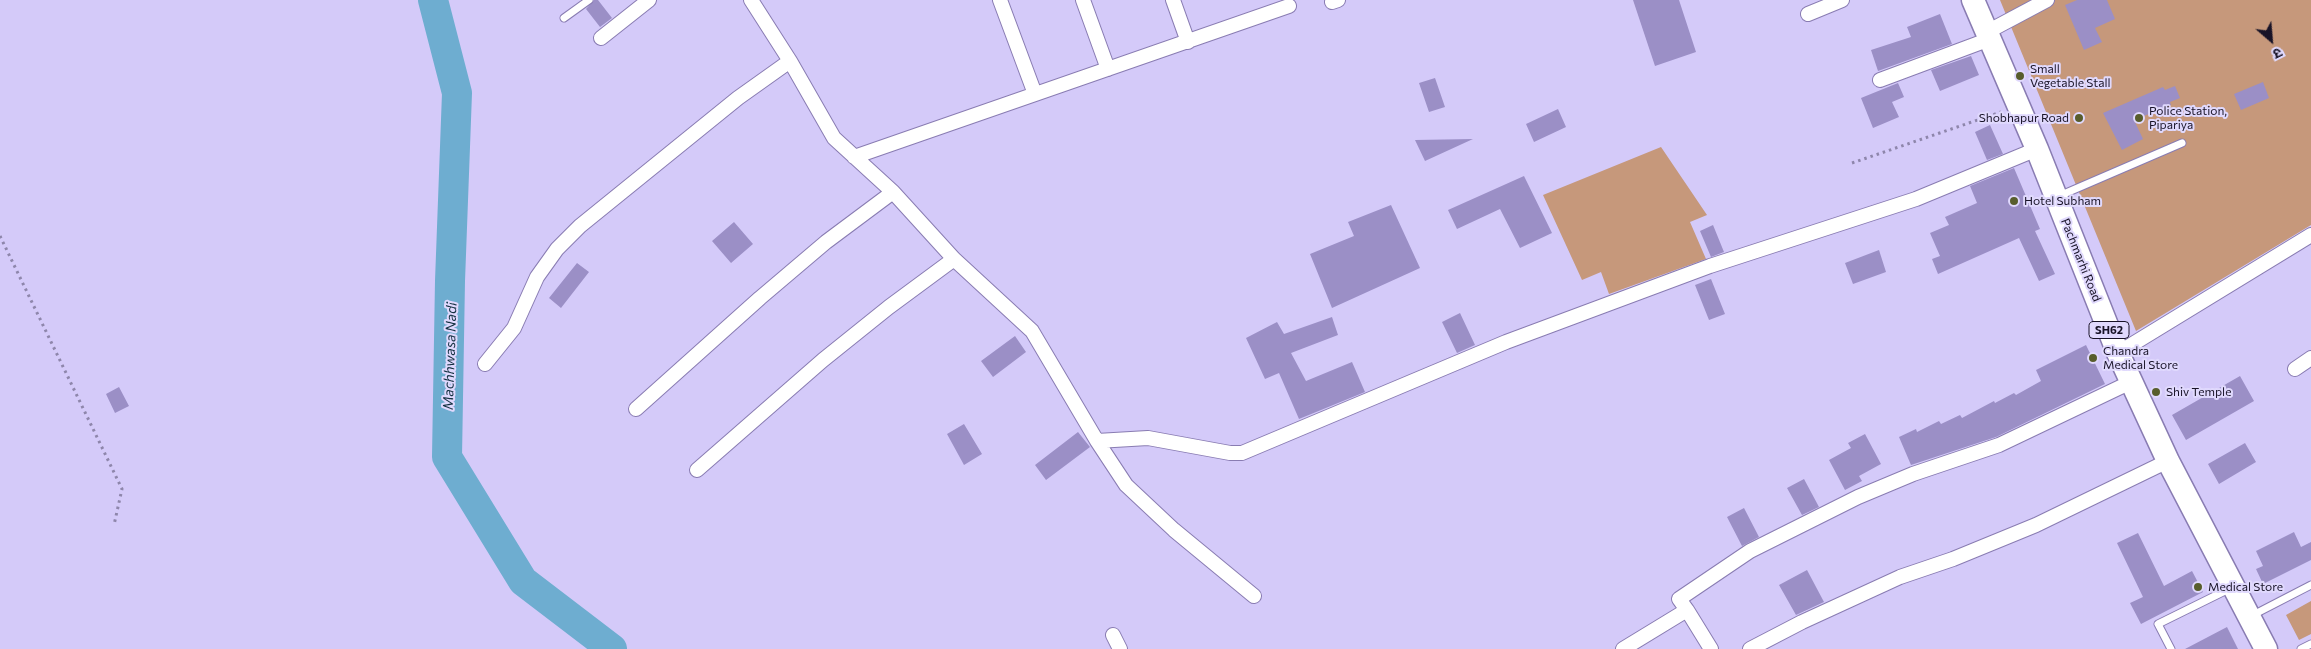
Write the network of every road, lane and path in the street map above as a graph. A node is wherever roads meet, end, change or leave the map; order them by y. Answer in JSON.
{"nodes":[{"id":1,"x":589,"y":0,"type":"edge"},
{"id":2,"x":650,"y":0,"type":"edge"},
{"id":3,"x":751,"y":0,"type":"edge"},
{"id":4,"x":1000,"y":0,"type":"edge"},
{"id":5,"x":1082,"y":0,"type":"edge"},
{"id":6,"x":1173,"y":0,"type":"edge"},
{"id":7,"x":1842,"y":0,"type":"edge"},
{"id":8,"x":1973,"y":0,"type":"edge"},
{"id":9,"x":2047,"y":0,"type":"edge"},
{"id":10,"x":1289,"y":6,"type":"dead end"},
{"id":11,"x":1808,"y":14,"type":"dead end"},
{"id":12,"x":564,"y":18,"type":"dead end"},
{"id":13,"x":1988,"y":36,"type":"junction"},
{"id":14,"x":601,"y":38,"type":"dead end"},
{"id":15,"x":1188,"y":42,"type":"junction"},
{"id":16,"x":790,"y":61,"type":"junction"},
{"id":17,"x":1108,"y":69,"type":"junction"},
{"id":18,"x":1880,"y":80,"type":"dead end"},
{"id":19,"x":1035,"y":94,"type":"junction"},
{"id":20,"x":2018,"y":106,"type":"junction"},
{"id":21,"x":2182,"y":142,"type":"dead end"},
{"id":22,"x":2037,"y":149,"type":"junction"},
{"id":23,"x":854,"y":157,"type":"junction"},
{"id":24,"x":1852,"y":163,"type":"dead end"},
{"id":25,"x":893,"y":192,"type":"junction"},
{"id":26,"x":2056,"y":198,"type":"junction"},
{"id":27,"x":2311,"y":235,"type":"edge"},
{"id":28,"x":0,"y":236,"type":"edge"},
{"id":29,"x":954,"y":259,"type":"junction"},
{"id":30,"x":2118,"y":353,"type":"junction"},
{"id":31,"x":2311,"y":358,"type":"edge"},
{"id":32,"x":485,"y":364,"type":"dead end"},
{"id":33,"x":2295,"y":368,"type":"dead end"},
{"id":34,"x":2131,"y":382,"type":"junction"},
{"id":35,"x":636,"y":409,"type":"dead end"},
{"id":36,"x":1097,"y":441,"type":"junction"},
{"id":37,"x":2168,"y":461,"type":"junction"},
{"id":38,"x":697,"y":470,"type":"dead end"},
{"id":39,"x":114,"y":525,"type":"dead end"},
{"id":40,"x":2311,"y":585,"type":"edge"},
{"id":41,"x":2234,"y":587,"type":"junction"},
{"id":42,"x":1254,"y":596,"type":"dead end"},
{"id":43,"x":1687,"y":610,"type":"junction"},
{"id":44,"x":2249,"y":617,"type":"junction"},
{"id":45,"x":1113,"y":635,"type":"dead end"},
{"id":46,"x":2311,"y":644,"type":"edge"},
{"id":47,"x":1120,"y":649,"type":"edge"},
{"id":48,"x":1623,"y":649,"type":"edge"},
{"id":49,"x":1711,"y":649,"type":"edge"},
{"id":50,"x":1750,"y":649,"type":"edge"},
{"id":51,"x":2171,"y":649,"type":"edge"},
{"id":52,"x":2266,"y":649,"type":"edge"},
{"id":53,"x":2301,"y":649,"type":"edge"}],
"edges":[{"from":1,"to":12,"type":"lane"},
{"from":2,"to":14,"type":"street"},
{"from":3,"to":16,"type":"street"},
{"from":4,"to":19,"type":"street"},
{"from":5,"to":17,"type":"street"},
{"from":6,"to":15,"type":"street"},
{"from":7,"to":11,"type":"street"},
{"from":8,"to":13,"type":"main road","name":"Pachmarhi Road","number":"SH62"},
{"from":9,"to":13,"type":"street"},
{"from":10,"to":15,"type":"street"},
{"from":13,"to":18,"type":"street"},
{"from":13,"to":20,"type":"main road","name":"Pachmarhi Road","number":"SH62"},
{"from":15,"to":17,"type":"street"},
{"from":16,"to":23,"type":"street"},
{"from":16,"to":32,"type":"street"},
{"from":17,"to":19,"type":"street"},
{"from":19,"to":23,"type":"street"},
{"from":20,"to":22,"type":"main road","name":"Pachmarhi Road","number":"SH62"},
{"from":20,"to":24,"type":"path"},
{"from":21,"to":26,"type":"lane"},
{"from":22,"to":26,"type":"main road","name":"Pachmarhi Road","number":"SH62"},
{"from":22,"to":36,"type":"street"},
{"from":23,"to":25,"type":"street"},
{"from":25,"to":29,"type":"street"},
{"from":25,"to":35,"type":"street"},
{"from":26,"to":30,"type":"main road","name":"Pachmarhi Road","number":"SH62"},
{"from":27,"to":30,"type":"street"},
{"from":28,"to":39,"type":"path"},
{"from":29,"to":36,"type":"street"},
{"from":29,"to":38,"type":"street"},
{"from":30,"to":34,"type":"main road","name":"Pachmarhi Road","number":"SH62"},
{"from":31,"to":33,"type":"street"},
{"from":34,"to":37,"type":"main road","name":"Pachmarhi Road","number":"SH62"},
{"from":34,"to":43,"type":"street"},
{"from":36,"to":42,"type":"street"},
{"from":37,"to":41,"type":"main road","name":"Pachmarhi Road","number":"SH62"},
{"from":37,"to":50,"type":"street"},
{"from":40,"to":44,"type":"lane"},
{"from":41,"to":44,"type":"main road","name":"Pachmarhi Road","number":"SH62"},
{"from":41,"to":51,"type":"lane"},
{"from":43,"to":48,"type":"street"},
{"from":43,"to":49,"type":"street"},
{"from":44,"to":52,"type":"main road","name":"Pachmarhi Road","number":"SH62"},
{"from":45,"to":47,"type":"street"},
{"from":46,"to":53,"type":"lane"}]}
